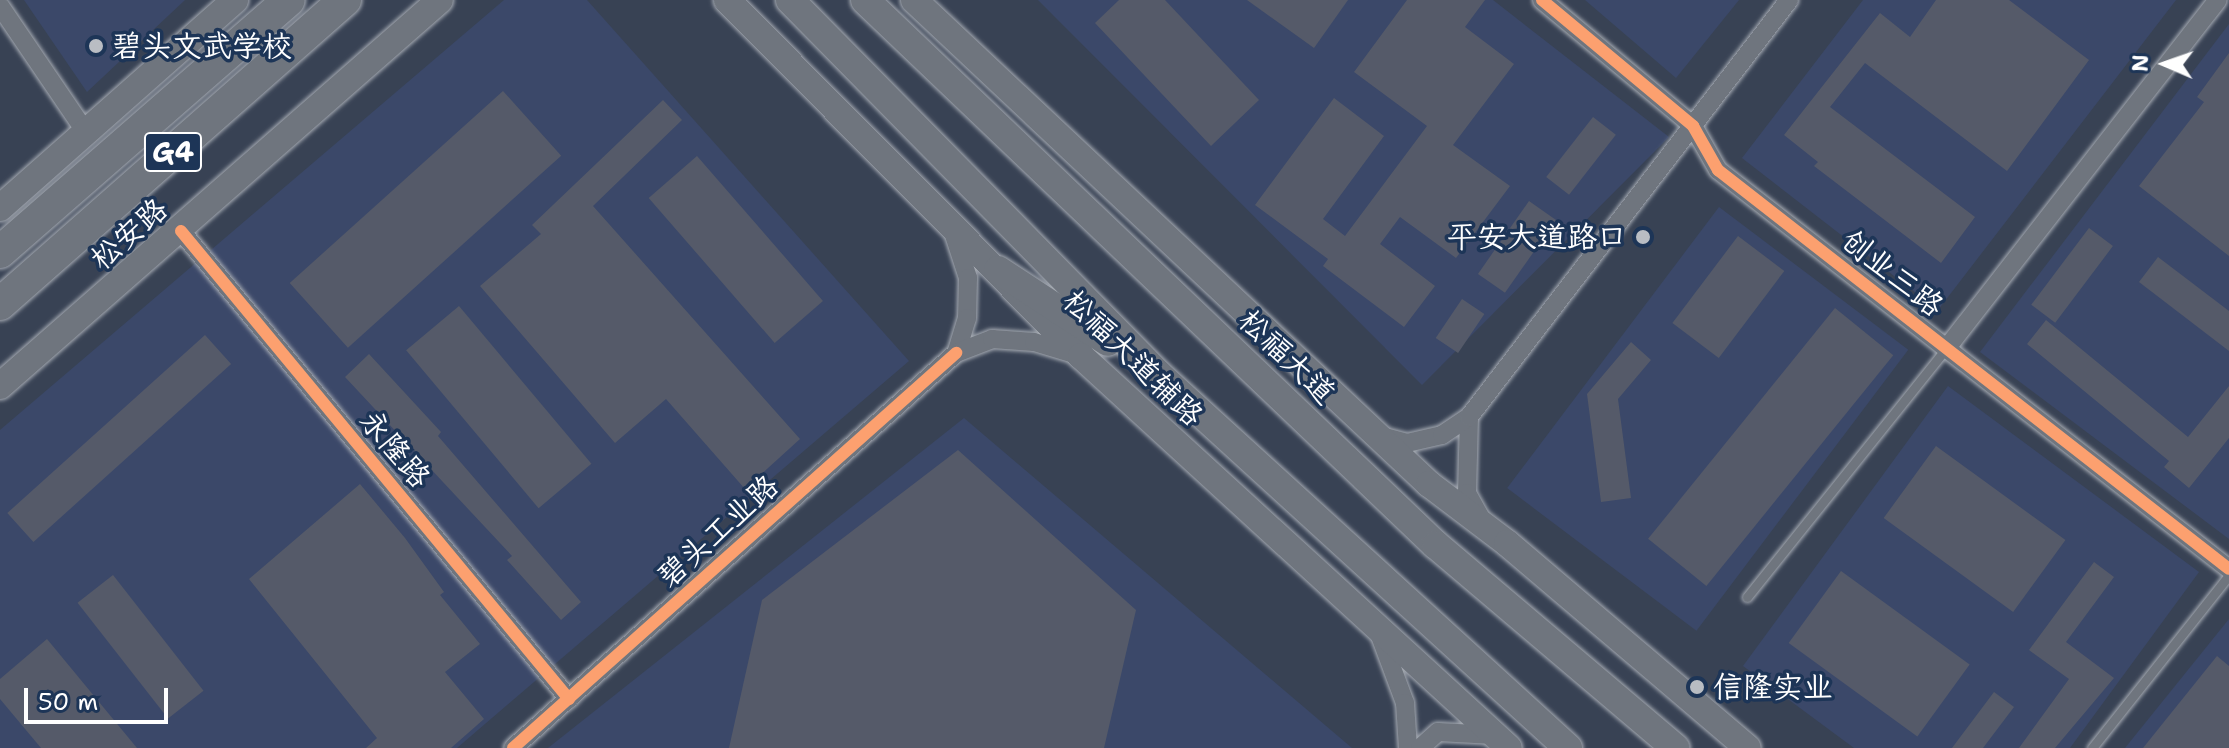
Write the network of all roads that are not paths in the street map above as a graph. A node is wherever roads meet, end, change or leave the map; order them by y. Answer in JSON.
{"nodes":[{"id":1,"x":235,"y":0,"type":"edge"},
{"id":2,"x":289,"y":0,"type":"edge"},
{"id":3,"x":345,"y":0,"type":"edge"},
{"id":4,"x":440,"y":0,"type":"edge"},
{"id":5,"x":727,"y":0,"type":"edge"},
{"id":6,"x":790,"y":0,"type":"edge"},
{"id":7,"x":865,"y":0,"type":"edge"},
{"id":8,"x":1542,"y":0,"type":"edge"},
{"id":9,"x":1789,"y":0,"type":"edge"},
{"id":10,"x":2218,"y":0,"type":"edge"},
{"id":11,"x":919,"y":4,"type":"edge"},
{"id":12,"x":0,"y":6,"type":"edge"},
{"id":13,"x":927,"y":59,"type":"junction"},
{"id":14,"x":1693,"y":126,"type":"junction"},
{"id":15,"x":87,"y":134,"type":"junction"},
{"id":16,"x":1040,"y":148,"type":"junction"},
{"id":17,"x":0,"y":208,"type":"edge"},
{"id":18,"x":953,"y":230,"type":"junction"},
{"id":19,"x":181,"y":231,"type":"junction"},
{"id":20,"x":1119,"y":243,"type":"junction"},
{"id":21,"x":0,"y":252,"type":"edge"},
{"id":22,"x":998,"y":270,"type":"junction"},
{"id":23,"x":1208,"y":281,"type":"junction"},
{"id":24,"x":0,"y":304,"type":"edge"},
{"id":25,"x":1946,"y":349,"type":"junction"},
{"id":26,"x":956,"y":353,"type":"junction"},
{"id":27,"x":1081,"y":356,"type":"junction"},
{"id":28,"x":1158,"y":374,"type":"junction"},
{"id":29,"x":0,"y":386,"type":"edge"},
{"id":30,"x":1469,"y":417,"type":"junction"},
{"id":31,"x":1373,"y":434,"type":"junction"},
{"id":32,"x":1486,"y":527,"type":"junction"},
{"id":33,"x":2229,"y":572,"type":"edge"},
{"id":34,"x":1747,"y":597,"type":"dead end"},
{"id":35,"x":1377,"y":631,"type":"junction"},
{"id":36,"x":569,"y":699,"type":"junction"},
{"id":37,"x":1502,"y":742,"type":"edge"},
{"id":38,"x":513,"y":748,"type":"edge"},
{"id":39,"x":1408,"y":748,"type":"edge"},
{"id":40,"x":1420,"y":748,"type":"edge"},
{"id":41,"x":1568,"y":748,"type":"edge"},
{"id":42,"x":1675,"y":748,"type":"edge"},
{"id":43,"x":1748,"y":748,"type":"edge"},
{"id":44,"x":2092,"y":748,"type":"edge"}],
"edges":[{"from":1,"to":15,"type":"main road"},
{"from":2,"to":21,"type":"highway","number":"G4"},
{"from":3,"to":24,"type":"highway","number":"G4"},
{"from":4,"to":19,"type":"main road","name":"松安路"},
{"from":5,"to":18,"type":"main road","name":"松福大道辅路"},
{"from":6,"to":28,"type":"main road"},
{"from":7,"to":13,"type":"main road","name":"松福大道"},
{"from":8,"to":14,"type":"street","name":"创业三路"},
{"from":9,"to":14,"type":"street"},
{"from":10,"to":25,"type":"street"},
{"from":11,"to":16,"type":"main road"},
{"from":11,"to":23,"type":"main road"},
{"from":12,"to":15,"type":"street"},
{"from":13,"to":16,"type":"main road"},
{"from":13,"to":20,"type":"main road","name":"松福大道"},
{"from":14,"to":25,"type":"street","name":"创业三路"},
{"from":14,"to":30,"type":"street"},
{"from":15,"to":17,"type":"main road"},
{"from":16,"to":20,"type":"main road"},
{"from":16,"to":23,"type":"main road"},
{"from":18,"to":22,"type":"main road","name":"松福大道辅路"},
{"from":18,"to":26,"type":"street"},
{"from":19,"to":29,"type":"main road","name":"松安路"},
{"from":19,"to":36,"type":"street","name":"永隆路"},
{"from":20,"to":42,"type":"main road","name":"松福大道"},
{"from":22,"to":27,"type":"main road","name":"松福大道辅路"},
{"from":22,"to":28,"type":"main road"},
{"from":23,"to":31,"type":"main road"},
{"from":25,"to":33,"type":"street","name":"创业三路"},
{"from":25,"to":34,"type":"lane"},
{"from":26,"to":27,"type":"street"},
{"from":26,"to":36,"type":"street","name":"碧头工业路"},
{"from":27,"to":35,"type":"main road","name":"松福大道辅路"},
{"from":28,"to":41,"type":"main road"},
{"from":30,"to":31,"type":"street"},
{"from":30,"to":32,"type":"street"},
{"from":31,"to":32,"type":"main road"},
{"from":32,"to":43,"type":"main road"},
{"from":33,"to":44,"type":"lane"},
{"from":35,"to":37,"type":"main road","name":"松福大道辅路"},
{"from":35,"to":39,"type":"street"},
{"from":36,"to":38,"type":"street","name":"碧头工业路"},
{"from":37,"to":40,"type":"street"}]}
